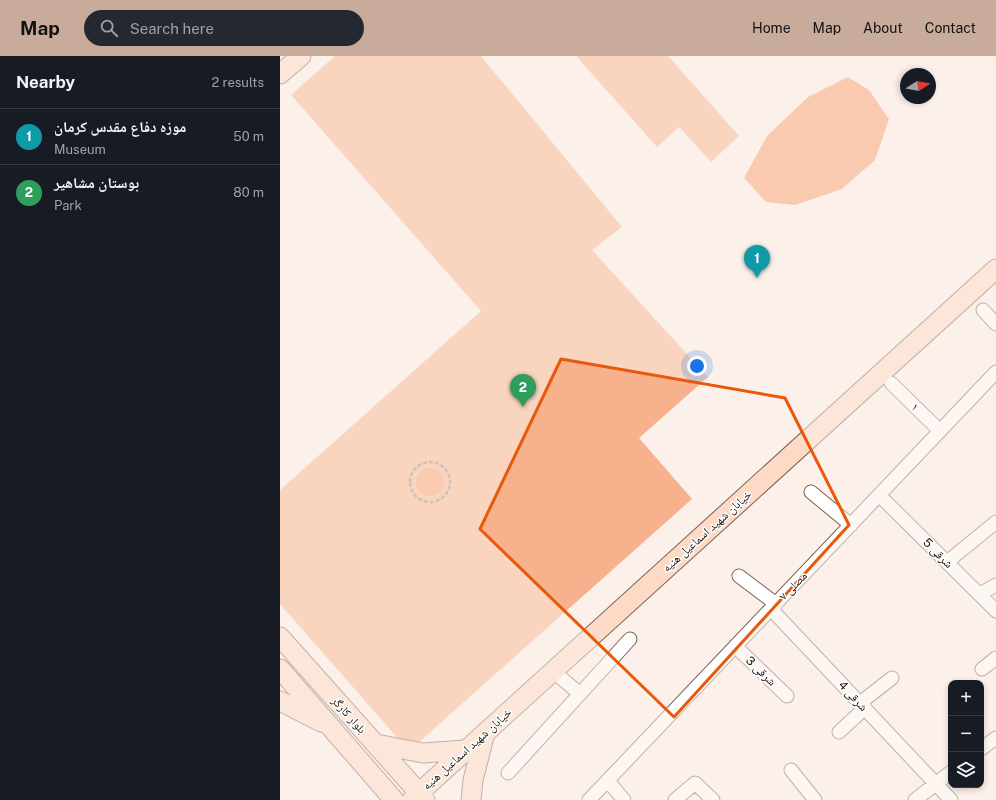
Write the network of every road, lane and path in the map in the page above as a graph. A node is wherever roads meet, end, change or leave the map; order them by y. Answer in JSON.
{"nodes":[{"id":1,"x":301,"y":56,"type":"edge"},
{"id":2,"x":280,"y":74,"type":"edge"},
{"id":3,"x":996,"y":270,"type":"edge"},
{"id":4,"x":983,"y":310,"type":"dead end"},
{"id":5,"x":996,"y":324,"type":"edge"},
{"id":6,"x":996,"y":372,"type":"edge"},
{"id":7,"x":891,"y":383,"type":"dead end"},
{"id":8,"x":940,"y":431,"type":"junction"},
{"id":9,"x":811,"y":492,"type":"dead end"},
{"id":10,"x":413,"y":494,"type":"joint"},
{"id":11,"x":879,"y":495,"type":"junction"},
{"id":12,"x":996,"y":522,"type":"edge"},
{"id":13,"x":851,"y":525,"type":"junction"},
{"id":14,"x":947,"y":562,"type":"junction"},
{"id":15,"x":739,"y":576,"type":"dead end"},
{"id":16,"x":996,"y":585,"type":"edge"},
{"id":17,"x":980,"y":594,"type":"junction"},
{"id":18,"x":773,"y":606,"type":"junction"},
{"id":19,"x":996,"y":610,"type":"edge"},
{"id":20,"x":280,"y":637,"type":"edge"},
{"id":21,"x":630,"y":639,"type":"dead end"},
{"id":22,"x":735,"y":646,"type":"junction"},
{"id":23,"x":996,"y":658,"type":"edge"},
{"id":24,"x":280,"y":669,"type":"edge"},
{"id":25,"x":982,"y":669,"type":"dead end"},
{"id":26,"x":553,"y":671,"type":"junction"},
{"id":27,"x":892,"y":678,"type":"dead end"},
{"id":28,"x":580,"y":694,"type":"junction"},
{"id":29,"x":786,"y":696,"type":"dead end"},
{"id":30,"x":280,"y":701,"type":"edge"},
{"id":31,"x":862,"y":706,"type":"junction"},
{"id":32,"x":330,"y":727,"type":"junction"},
{"id":33,"x":839,"y":732,"type":"dead end"},
{"id":34,"x":485,"y":733,"type":"junction"},
{"id":35,"x":996,"y":738,"type":"edge"},
{"id":36,"x":376,"y":744,"type":"junction"},
{"id":37,"x":984,"y":747,"type":"edge"},
{"id":38,"x":465,"y":750,"type":"junction"},
{"id":39,"x":791,"y":770,"type":"dead end"},
{"id":40,"x":508,"y":772,"type":"dead end"},
{"id":41,"x":948,"y":774,"type":"edge"},
{"id":42,"x":608,"y":781,"type":"junction"},
{"id":43,"x":936,"y":784,"type":"junction"},
{"id":44,"x":419,"y":798,"type":"edge"},
{"id":45,"x":394,"y":800,"type":"edge"},
{"id":46,"x":471,"y":800,"type":"edge"},
{"id":47,"x":589,"y":800,"type":"edge"},
{"id":48,"x":624,"y":800,"type":"edge"},
{"id":49,"x":675,"y":800,"type":"edge"},
{"id":50,"x":713,"y":800,"type":"edge"},
{"id":51,"x":816,"y":800,"type":"edge"},
{"id":52,"x":915,"y":800,"type":"edge"},
{"id":53,"x":951,"y":800,"type":"edge"}],
"edges":[{"from":1,"to":2,"type":"main road"},
{"from":3,"to":26,"type":"main road","name":"خیابان شهید اسماعیل هنیه"},
{"from":4,"to":5,"type":"street"},
{"from":6,"to":8,"type":"street","name":"مصلی ۷"},
{"from":7,"to":8,"type":"street","name":"۱"},
{"from":8,"to":11,"type":"street","name":"مصلی ۷"},
{"from":9,"to":13,"type":"street"},
{"from":10,"to":10,"type":"path"},
{"from":11,"to":13,"type":"street","name":"مصلی ۷"},
{"from":11,"to":14,"type":"street","name":"شرقی 5"},
{"from":12,"to":14,"type":"street"},
{"from":13,"to":18,"type":"street","name":"مصلی ۷"},
{"from":14,"to":17,"type":"street","name":"شرقی 5"},
{"from":15,"to":18,"type":"street","name":"شرقی 4"},
{"from":16,"to":17,"type":"street"},
{"from":17,"to":19,"type":"street","name":"شرقی 5"},
{"from":18,"to":22,"type":"street","name":"مصلی ۷"},
{"from":18,"to":31,"type":"street","name":"شرقی 4"},
{"from":20,"to":36,"type":"main road","name":"بلوار کارگر"},
{"from":21,"to":28,"type":"street"},
{"from":22,"to":29,"type":"street","name":"شرقی 3"},
{"from":22,"to":42,"type":"street","name":"مصلی ۷"},
{"from":23,"to":25,"type":"street"},
{"from":24,"to":32,"type":"main road","name":"بلوار کارگر"},
{"from":26,"to":28,"type":"street"},
{"from":26,"to":34,"type":"main road","name":"خیابان شهید اسماعیل هنیه"},
{"from":27,"to":31,"type":"street"},
{"from":28,"to":40,"type":"street"},
{"from":30,"to":32,"type":"main road"},
{"from":31,"to":33,"type":"street"},
{"from":31,"to":43,"type":"street","name":"شرقی 4"},
{"from":32,"to":45,"type":"main road","name":"بلوار کارگر"},
{"from":34,"to":38,"type":"main road","name":"خیابان شهید اسماعیل هنیه"},
{"from":34,"to":46,"type":"main road"},
{"from":35,"to":37,"type":"street"},
{"from":36,"to":38,"type":"main road"},
{"from":36,"to":44,"type":"main road","name":"بلوار کارگر"},
{"from":38,"to":44,"type":"main road","name":"خیابان شهید اسماعیل هنیه"},
{"from":39,"to":51,"type":"street"},
{"from":41,"to":43,"type":"street"},
{"from":42,"to":47,"type":"street","name":"مصلی ۷"},
{"from":42,"to":48,"type":"street"},
{"from":43,"to":52,"type":"street"},
{"from":43,"to":53,"type":"street","name":"شرقی 4"},
{"from":49,"to":50,"type":"street"}]}
